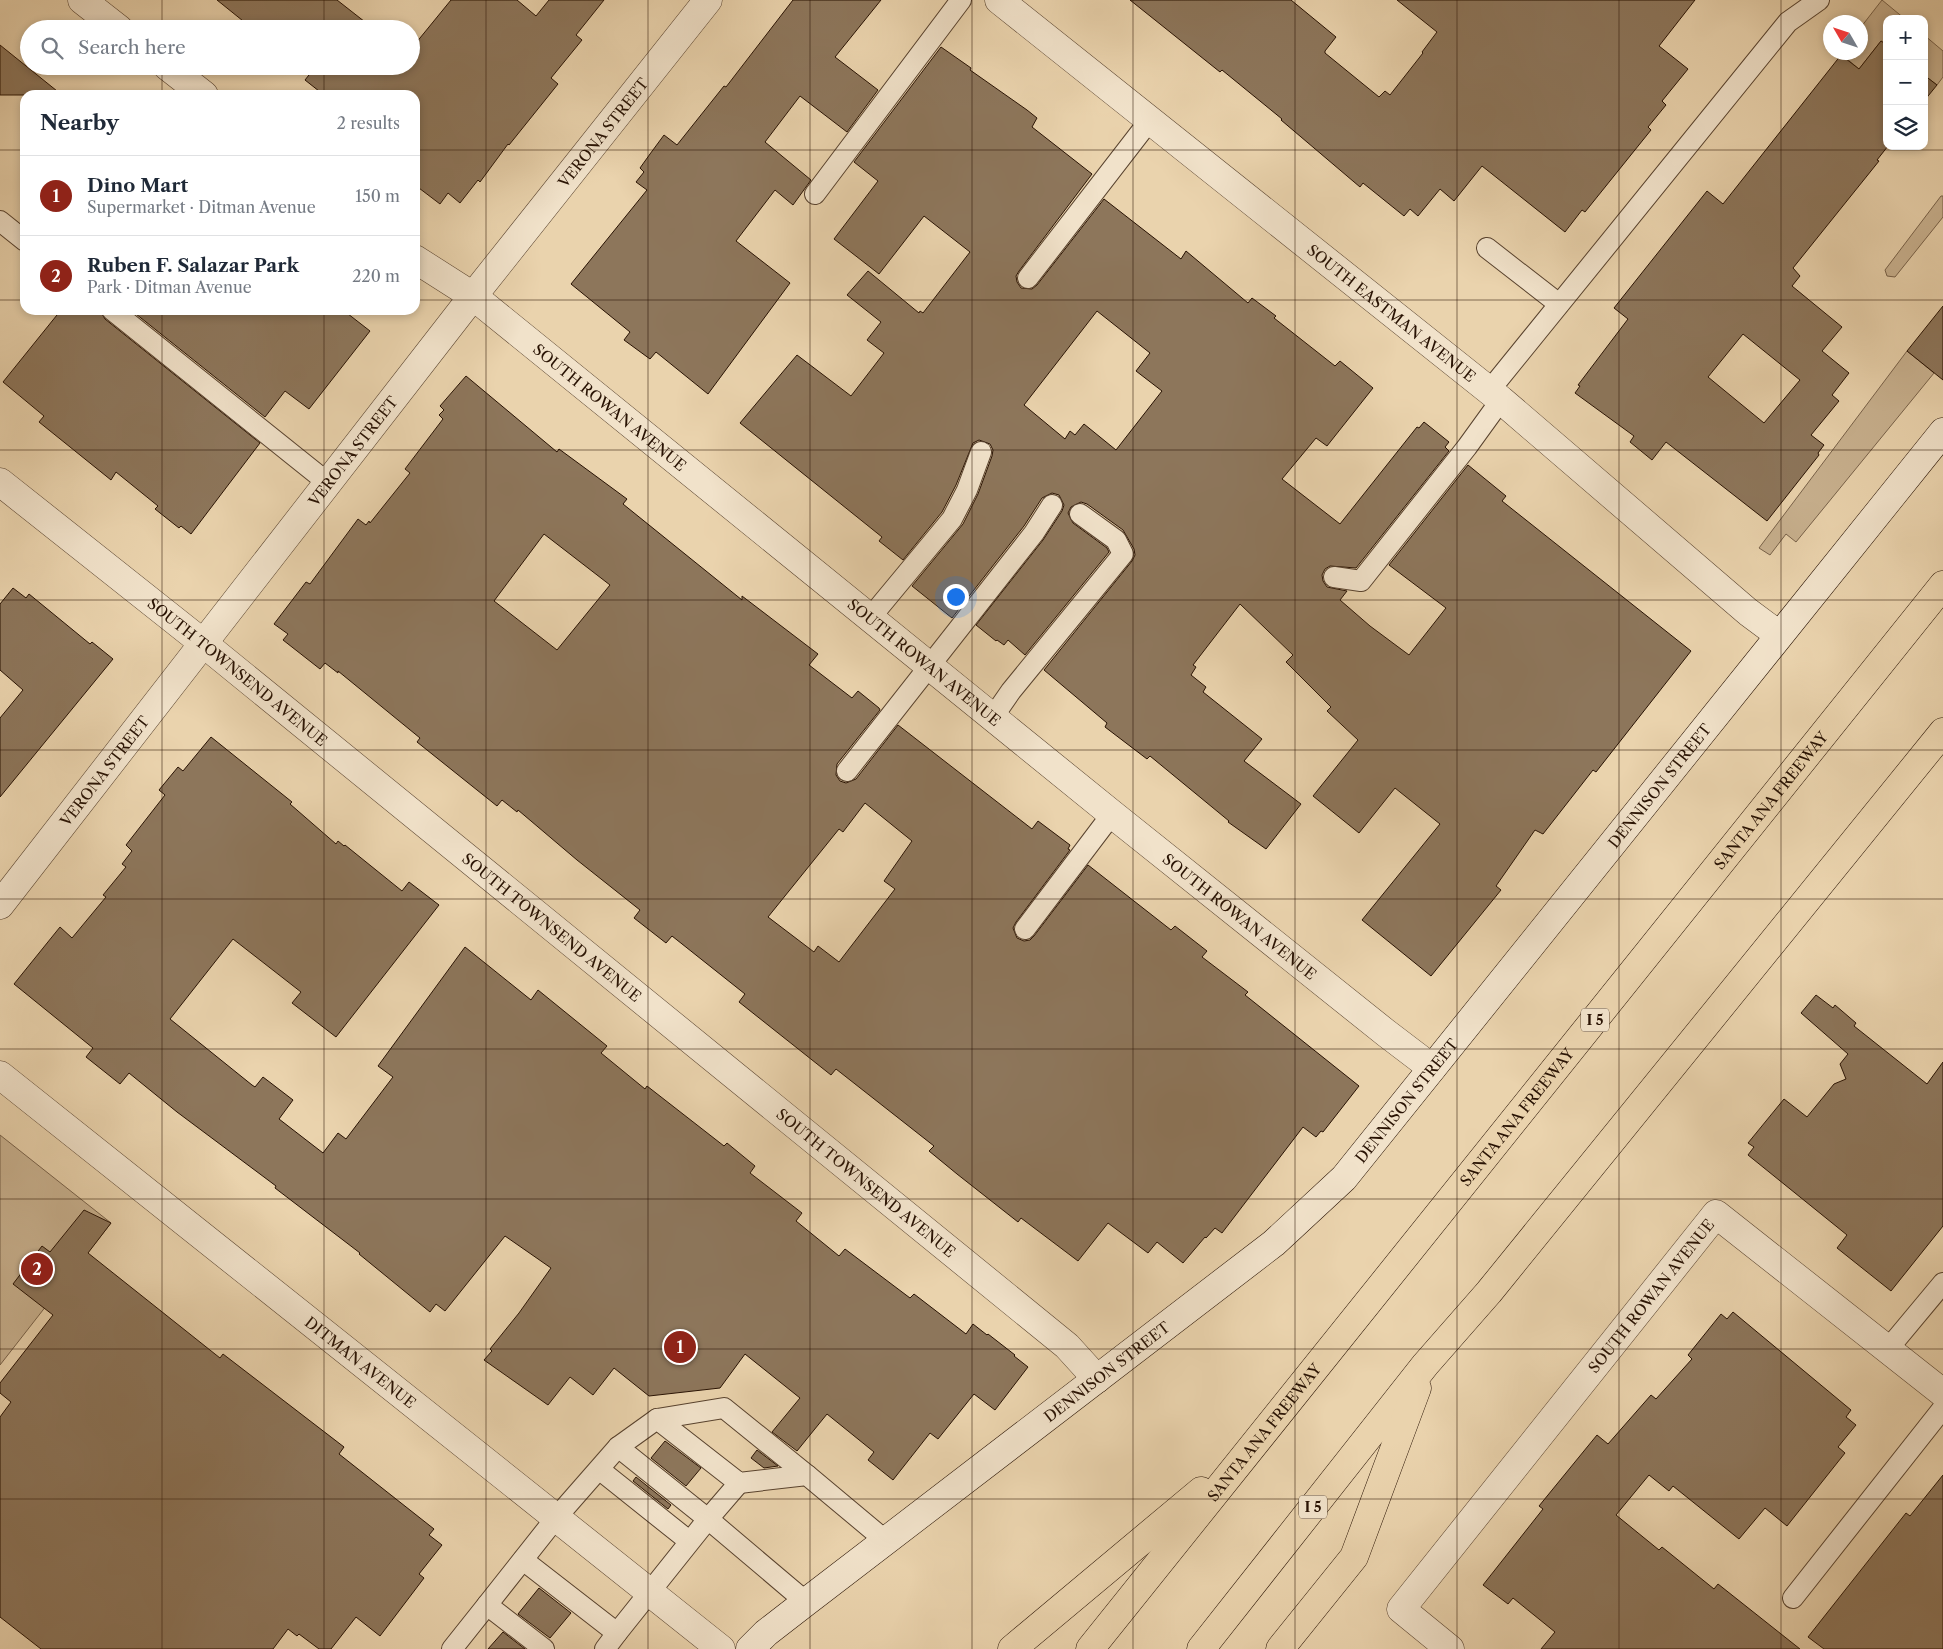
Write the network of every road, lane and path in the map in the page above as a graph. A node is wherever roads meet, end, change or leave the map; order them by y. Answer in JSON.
{"nodes":[{"id":1,"x":82,"y":0,"type":"edge"},
{"id":2,"x":708,"y":0,"type":"edge"},
{"id":3,"x":961,"y":0,"type":"edge"},
{"id":4,"x":998,"y":0,"type":"edge"},
{"id":5,"x":1819,"y":0,"type":"edge"},
{"id":6,"x":108,"y":20,"type":"edge"},
{"id":7,"x":178,"y":75,"type":"edge"},
{"id":8,"x":198,"y":90,"type":"edge"},
{"id":9,"x":1150,"y":120,"type":"junction"},
{"id":10,"x":815,"y":194,"type":"dead end"},
{"id":11,"x":0,"y":221,"type":"edge"},
{"id":12,"x":20,"y":237,"type":"edge"},
{"id":13,"x":1487,"y":248,"type":"dead end"},
{"id":14,"x":420,"y":263,"type":"edge"},
{"id":15,"x":1028,"y":278,"type":"dead end"},
{"id":16,"x":473,"y":296,"type":"junction"},
{"id":17,"x":1559,"y":304,"type":"junction"},
{"id":18,"x":118,"y":315,"type":"edge"},
{"id":19,"x":1495,"y":395,"type":"junction"},
{"id":20,"x":1943,"y":432,"type":"edge"},
{"id":21,"x":981,"y":452,"type":"dead end"},
{"id":22,"x":0,"y":482,"type":"edge"},
{"id":23,"x":328,"y":482,"type":"junction"},
{"id":24,"x":1052,"y":505,"type":"dead end"},
{"id":25,"x":1080,"y":514,"type":"dead end"},
{"id":26,"x":1334,"y":577,"type":"dead end"},
{"id":27,"x":1943,"y":585,"type":"edge"},
{"id":28,"x":870,"y":618,"type":"junction"},
{"id":29,"x":1779,"y":635,"type":"junction"},
{"id":30,"x":203,"y":643,"type":"junction"},
{"id":31,"x":930,"y":666,"type":"junction"},
{"id":32,"x":993,"y":717,"type":"junction"},
{"id":33,"x":1943,"y":732,"type":"edge"},
{"id":34,"x":847,"y":771,"type":"dead end"},
{"id":35,"x":1112,"y":814,"type":"junction"},
{"id":36,"x":0,"y":905,"type":"edge"},
{"id":37,"x":1025,"y":929,"type":"dead end"},
{"id":38,"x":1432,"y":1068,"type":"junction"},
{"id":39,"x":0,"y":1075,"type":"edge"},
{"id":40,"x":1943,"y":1283,"type":"edge"},
{"id":41,"x":1888,"y":1349,"type":"junction"},
{"id":42,"x":1425,"y":1365,"type":"junction"},
{"id":43,"x":1097,"y":1379,"type":"junction"},
{"id":44,"x":1943,"y":1393,"type":"edge"},
{"id":45,"x":1943,"y":1408,"type":"edge"},
{"id":46,"x":657,"y":1419,"type":"junction"},
{"id":47,"x":618,"y":1447,"type":"junction"},
{"id":48,"x":1246,"y":1454,"type":"junction"},
{"id":49,"x":600,"y":1470,"type":"junction"},
{"id":50,"x":807,"y":1475,"type":"junction"},
{"id":51,"x":739,"y":1483,"type":"junction"},
{"id":52,"x":555,"y":1519,"type":"junction"},
{"id":53,"x":708,"y":1519,"type":"junction"},
{"id":54,"x":689,"y":1541,"type":"junction"},
{"id":55,"x":886,"y":1541,"type":"junction"},
{"id":56,"x":523,"y":1560,"type":"junction"},
{"id":57,"x":648,"y":1592,"type":"junction"},
{"id":58,"x":1793,"y":1598,"type":"dead end"},
{"id":59,"x":806,"y":1602,"type":"junction"},
{"id":60,"x":487,"y":1605,"type":"junction"},
{"id":61,"x":617,"y":1632,"type":"junction"},
{"id":62,"x":452,"y":1649,"type":"edge"},
{"id":63,"x":544,"y":1649,"type":"edge"},
{"id":64,"x":604,"y":1649,"type":"edge"},
{"id":65,"x":721,"y":1649,"type":"edge"},
{"id":66,"x":750,"y":1649,"type":"edge"},
{"id":67,"x":1012,"y":1649,"type":"edge"},
{"id":68,"x":1090,"y":1649,"type":"edge"},
{"id":69,"x":1201,"y":1649,"type":"edge"},
{"id":70,"x":1280,"y":1649,"type":"edge"},
{"id":71,"x":1450,"y":1649,"type":"edge"}],
"edges":[{"from":1,"to":6,"type":"street"},
{"from":2,"to":16,"type":"street","name":"VERONA STREET"},
{"from":3,"to":10,"type":"lane"},
{"from":4,"to":9,"type":"street","name":"SOUTH EASTMAN AVENUE"},
{"from":5,"to":17,"type":"lane"},
{"from":7,"to":8,"type":"street"},
{"from":9,"to":15,"type":"lane"},
{"from":9,"to":19,"type":"street","name":"SOUTH EASTMAN AVENUE"},
{"from":11,"to":12,"type":"lane"},
{"from":13,"to":17,"type":"lane"},
{"from":14,"to":16,"type":"street","name":"SOUTH ROWAN AVENUE"},
{"from":16,"to":23,"type":"street","name":"VERONA STREET"},
{"from":16,"to":28,"type":"street","name":"SOUTH ROWAN AVENUE"},
{"from":17,"to":19,"type":"lane"},
{"from":18,"to":23,"type":"lane"},
{"from":19,"to":26,"type":"lane"},
{"from":19,"to":29,"type":"street","name":"SOUTH EASTMAN AVENUE"},
{"from":20,"to":29,"type":"street","name":"DENNISON STREET"},
{"from":21,"to":28,"type":"lane"},
{"from":22,"to":30,"type":"street","name":"SOUTH TOWNSEND AVENUE"},
{"from":23,"to":30,"type":"street","name":"VERONA STREET"},
{"from":24,"to":31,"type":"lane"},
{"from":25,"to":32,"type":"lane"},
{"from":27,"to":48,"type":"highway","name":"SANTA ANA FREEWAY","number":"I 5"},
{"from":28,"to":31,"type":"street","name":"SOUTH ROWAN AVENUE"},
{"from":29,"to":38,"type":"street","name":"DENNISON STREET"},
{"from":30,"to":36,"type":"street","name":"VERONA STREET"},
{"from":30,"to":43,"type":"street","name":"SOUTH TOWNSEND AVENUE"},
{"from":31,"to":32,"type":"street","name":"SOUTH ROWAN AVENUE"},
{"from":31,"to":34,"type":"lane"},
{"from":32,"to":35,"type":"street","name":"SOUTH ROWAN AVENUE"},
{"from":33,"to":42,"type":"highway","number":"I 5"},
{"from":35,"to":37,"type":"lane"},
{"from":35,"to":38,"type":"street","name":"SOUTH ROWAN AVENUE"},
{"from":38,"to":43,"type":"street","name":"DENNISON STREET"},
{"from":39,"to":52,"type":"street","name":"DITMAN AVENUE"},
{"from":40,"to":41,"type":"lane"},
{"from":41,"to":44,"type":"street","name":"SOUTH ROWAN AVENUE"},
{"from":41,"to":71,"type":"street","name":"SOUTH ROWAN AVENUE"},
{"from":42,"to":69,"type":"highway","number":"I 5"},
{"from":42,"to":70,"type":"highway"},
{"from":43,"to":55,"type":"street","name":"DENNISON STREET"},
{"from":45,"to":58,"type":"lane"},
{"from":46,"to":47,"type":"lane"},
{"from":46,"to":50,"type":"lane"},
{"from":46,"to":51,"type":"lane"},
{"from":47,"to":49,"type":"lane"},
{"from":47,"to":53,"type":"lane"},
{"from":48,"to":67,"type":"highway"},
{"from":48,"to":68,"type":"highway","name":"SANTA ANA FREEWAY","number":"I 5"},
{"from":49,"to":52,"type":"lane"},
{"from":49,"to":54,"type":"lane"},
{"from":50,"to":51,"type":"lane"},
{"from":50,"to":55,"type":"lane"},
{"from":51,"to":53,"type":"lane"},
{"from":52,"to":56,"type":"lane"},
{"from":52,"to":57,"type":"street","name":"DITMAN AVENUE"},
{"from":53,"to":54,"type":"lane"},
{"from":53,"to":59,"type":"lane"},
{"from":54,"to":57,"type":"lane"},
{"from":55,"to":59,"type":"street","name":"DENNISON STREET"},
{"from":56,"to":60,"type":"lane"},
{"from":56,"to":61,"type":"lane"},
{"from":57,"to":61,"type":"lane"},
{"from":57,"to":65,"type":"street","name":"DITMAN AVENUE"},
{"from":59,"to":66,"type":"street","name":"DENNISON STREET"},
{"from":60,"to":62,"type":"lane"},
{"from":60,"to":63,"type":"lane"},
{"from":61,"to":64,"type":"lane"}]}
